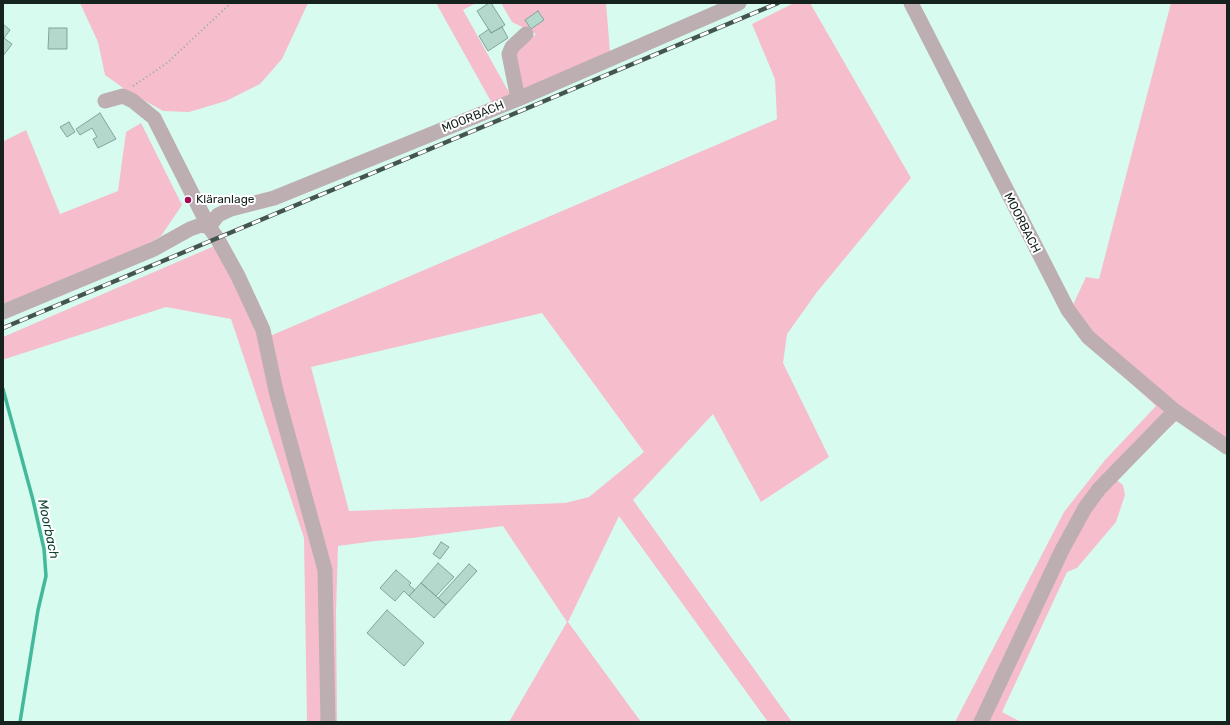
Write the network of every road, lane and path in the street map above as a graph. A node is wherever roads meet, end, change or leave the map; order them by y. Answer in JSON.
{"nodes":[{"id":1,"x":231,"y":3,"type":"edge"},
{"id":2,"x":739,"y":3,"type":"edge"},
{"id":3,"x":911,"y":3,"type":"edge"},
{"id":4,"x":526,"y":34,"type":"dead end"},
{"id":5,"x":132,"y":86,"type":"dead end"},
{"id":6,"x":518,"y":99,"type":"junction"},
{"id":7,"x":105,"y":101,"type":"dead end"},
{"id":8,"x":209,"y":227,"type":"junction"},
{"id":9,"x":3,"y":312,"type":"edge"},
{"id":10,"x":1174,"y":411,"type":"junction"},
{"id":11,"x":1227,"y":447,"type":"edge"},
{"id":12,"x":328,"y":722,"type":"edge"},
{"id":13,"x":981,"y":722,"type":"edge"}],
"edges":[{"from":1,"to":5,"type":"path"},
{"from":2,"to":6,"type":"street","name":"MOORBACH"},
{"from":3,"to":10,"type":"street","name":"MOORBACH"},
{"from":4,"to":6,"type":"street"},
{"from":6,"to":8,"type":"street","name":"MOORBACH"},
{"from":7,"to":8,"type":"street"},
{"from":8,"to":9,"type":"street"},
{"from":8,"to":12,"type":"street"},
{"from":10,"to":11,"type":"street","name":"MOORBACH"},
{"from":10,"to":13,"type":"street"}]}
